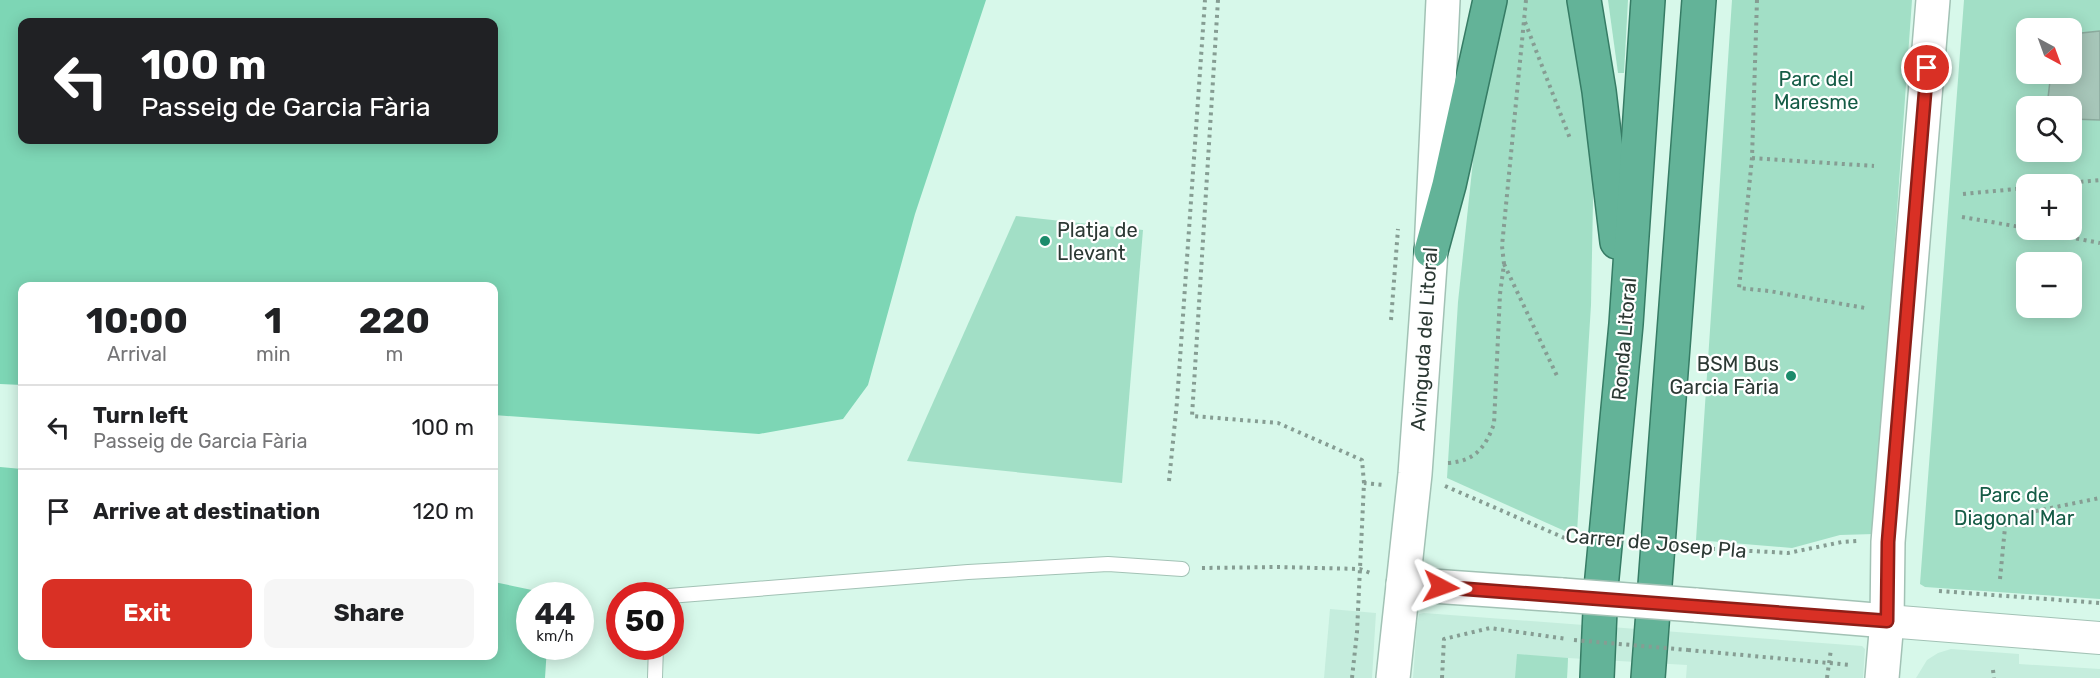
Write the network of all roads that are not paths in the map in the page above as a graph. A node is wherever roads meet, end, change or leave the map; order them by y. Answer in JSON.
{"nodes":[{"id":1,"x":1443,"y":0,"type":"edge"},
{"id":2,"x":1490,"y":0,"type":"edge"},
{"id":3,"x":1584,"y":0,"type":"edge"},
{"id":4,"x":1648,"y":0,"type":"edge"},
{"id":5,"x":1699,"y":0,"type":"edge"},
{"id":6,"x":1933,"y":0,"type":"edge"},
{"id":7,"x":1431,"y":251,"type":"junction"},
{"id":8,"x":1626,"y":324,"type":"junction"},
{"id":9,"x":1182,"y":569,"type":"road end"},
{"id":10,"x":1402,"y":584,"type":"junction"},
{"id":11,"x":684,"y":595,"type":"edge"},
{"id":12,"x":1887,"y":621,"type":"junction"},
{"id":13,"x":2100,"y":638,"type":"edge"},
{"id":14,"x":656,"y":660,"type":"edge"},
{"id":15,"x":655,"y":678,"type":"edge"},
{"id":16,"x":1393,"y":678,"type":"edge"},
{"id":17,"x":1597,"y":678,"type":"edge"},
{"id":18,"x":1648,"y":678,"type":"edge"},
{"id":19,"x":1882,"y":678,"type":"edge"}],
"edges":[{"from":1,"to":7,"type":"main road","name":"Avinguda del Litoral"},
{"from":2,"to":7,"type":"highway"},
{"from":3,"to":8,"type":"highway"},
{"from":4,"to":8,"type":"highway","name":"Ronda Litoral"},
{"from":5,"to":18,"type":"highway"},
{"from":6,"to":12,"type":"main road"},
{"from":7,"to":10,"type":"main road","name":"Avinguda del Litoral"},
{"from":8,"to":17,"type":"highway","name":"Ronda Litoral"},
{"from":9,"to":11,"type":"lane"},
{"from":10,"to":12,"type":"main road","bridge":true},
{"from":10,"to":16,"type":"main road","name":"Avinguda del Litoral"},
{"from":12,"to":13,"type":"street"},
{"from":12,"to":19,"type":"main road"},
{"from":14,"to":15,"type":"lane"}]}
